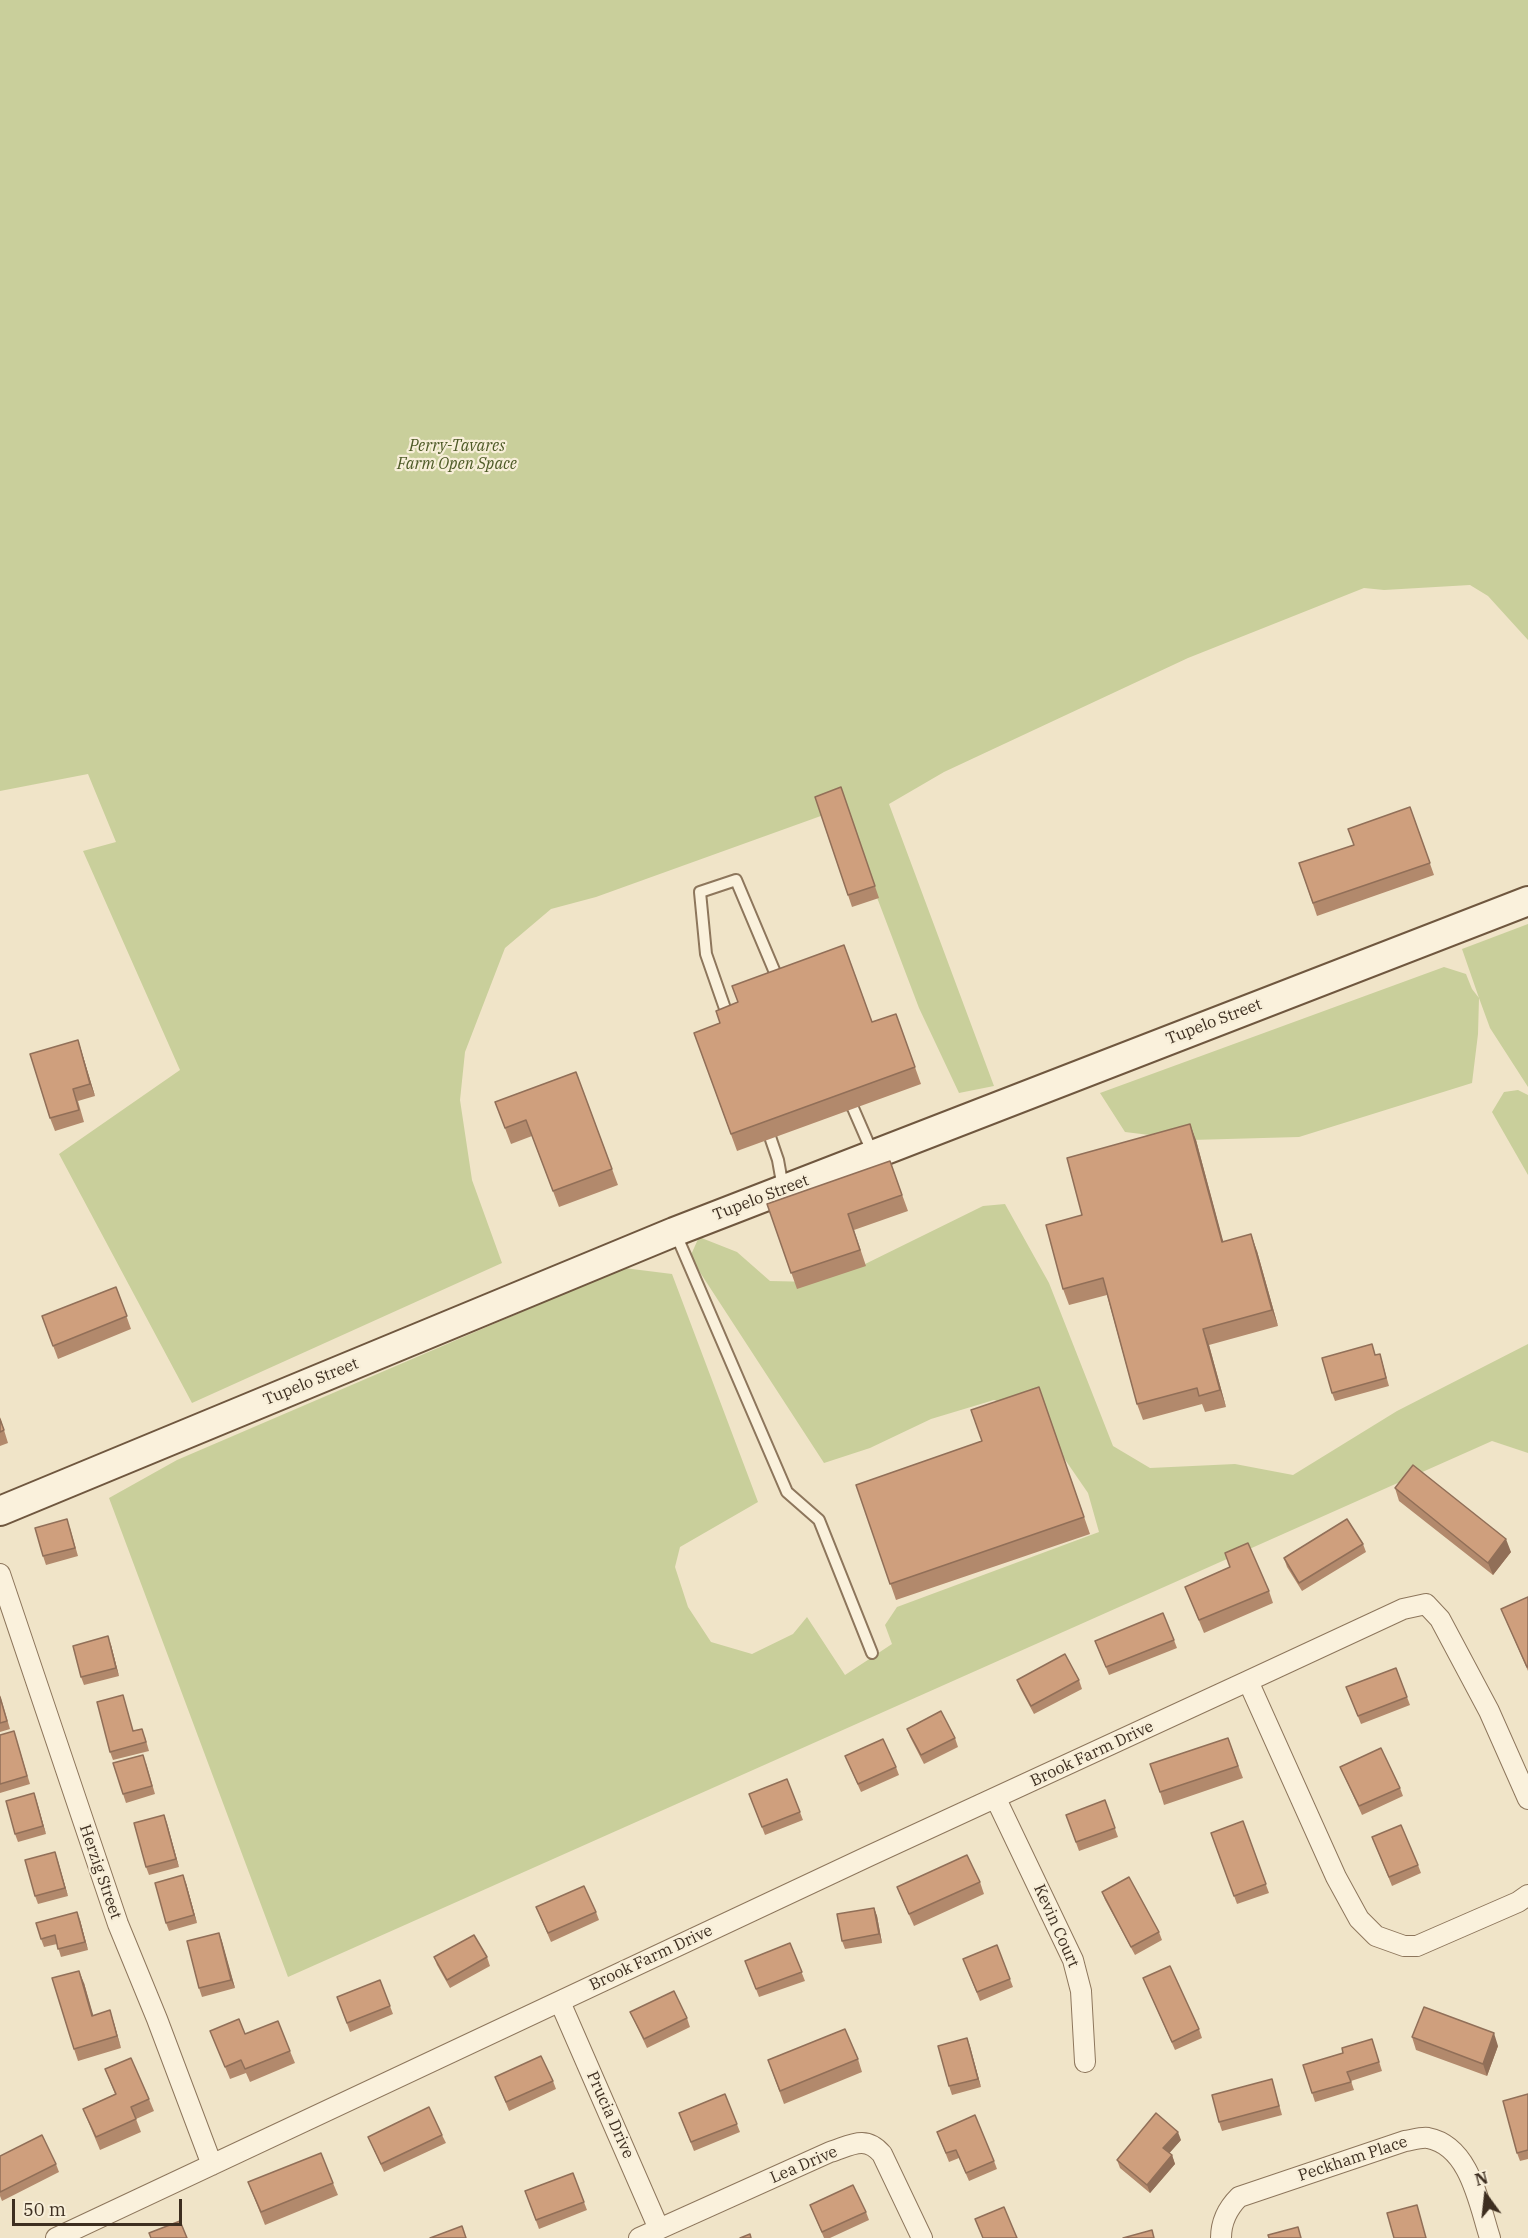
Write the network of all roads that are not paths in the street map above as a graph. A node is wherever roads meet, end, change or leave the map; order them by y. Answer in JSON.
{"nodes":[{"id":1,"x":1528,"y":901,"type":"edge"},
{"id":2,"x":783,"y":990,"type":"edge"},
{"id":3,"x":732,"y":1027,"type":"edge"},
{"id":4,"x":837,"y":1090,"type":"edge"},
{"id":5,"x":768,"y":1121,"type":"edge"},
{"id":6,"x":873,"y":1154,"type":"junction"},
{"id":7,"x":783,"y":1190,"type":"junction"},
{"id":8,"x":674,"y":1232,"type":"junction"},
{"id":9,"x":0,"y":1511,"type":"edge"},
{"id":10,"x":0,"y":1574,"type":"edge"},
{"id":11,"x":872,"y":1653,"type":"dead end"},
{"id":12,"x":1248,"y":1681,"type":"junction"},
{"id":13,"x":996,"y":1798,"type":"junction"},
{"id":14,"x":1528,"y":1799,"type":"edge"},
{"id":15,"x":1528,"y":1895,"type":"edge"},
{"id":16,"x":560,"y":2002,"type":"junction"},
{"id":17,"x":1085,"y":2062,"type":"dead end"},
{"id":18,"x":212,"y":2166,"type":"junction"},
{"id":19,"x":659,"y":2229,"type":"junction"},
{"id":20,"x":86,"y":2231,"type":"edge"},
{"id":21,"x":56,"y":2238,"type":"edge"},
{"id":22,"x":639,"y":2238,"type":"edge"},
{"id":23,"x":922,"y":2238,"type":"edge"},
{"id":24,"x":1221,"y":2238,"type":"edge"},
{"id":25,"x":1490,"y":2238,"type":"edge"}],
"edges":[{"from":1,"to":6,"type":"main road","name":"Tupelo Street"},
{"from":2,"to":3,"type":"lane"},
{"from":4,"to":6,"type":"lane"},
{"from":5,"to":7,"type":"lane"},
{"from":6,"to":7,"type":"main road","name":"Tupelo Street"},
{"from":7,"to":8,"type":"main road","name":"Tupelo Street"},
{"from":8,"to":9,"type":"main road","name":"Tupelo Street"},
{"from":8,"to":11,"type":"lane"},
{"from":10,"to":18,"type":"street","name":"Herzig Street"},
{"from":12,"to":13,"type":"street","name":"Brook Farm Drive"},
{"from":12,"to":14,"type":"street","name":"Brook Farm Drive"},
{"from":12,"to":15,"type":"street"},
{"from":13,"to":16,"type":"street","name":"Brook Farm Drive"},
{"from":13,"to":17,"type":"street","name":"Kevin Court"},
{"from":16,"to":18,"type":"street","name":"Brook Farm Drive"},
{"from":16,"to":19,"type":"street","name":"Prucia Drive"},
{"from":18,"to":20,"type":"street","name":"Brook Farm Drive"},
{"from":19,"to":22,"type":"street","name":"Lea Drive"},
{"from":19,"to":23,"type":"street","name":"Lea Drive"},
{"from":20,"to":21,"type":"street","name":"Brook Farm Drive"},
{"from":24,"to":25,"type":"street","name":"Peckham Place"}]}
